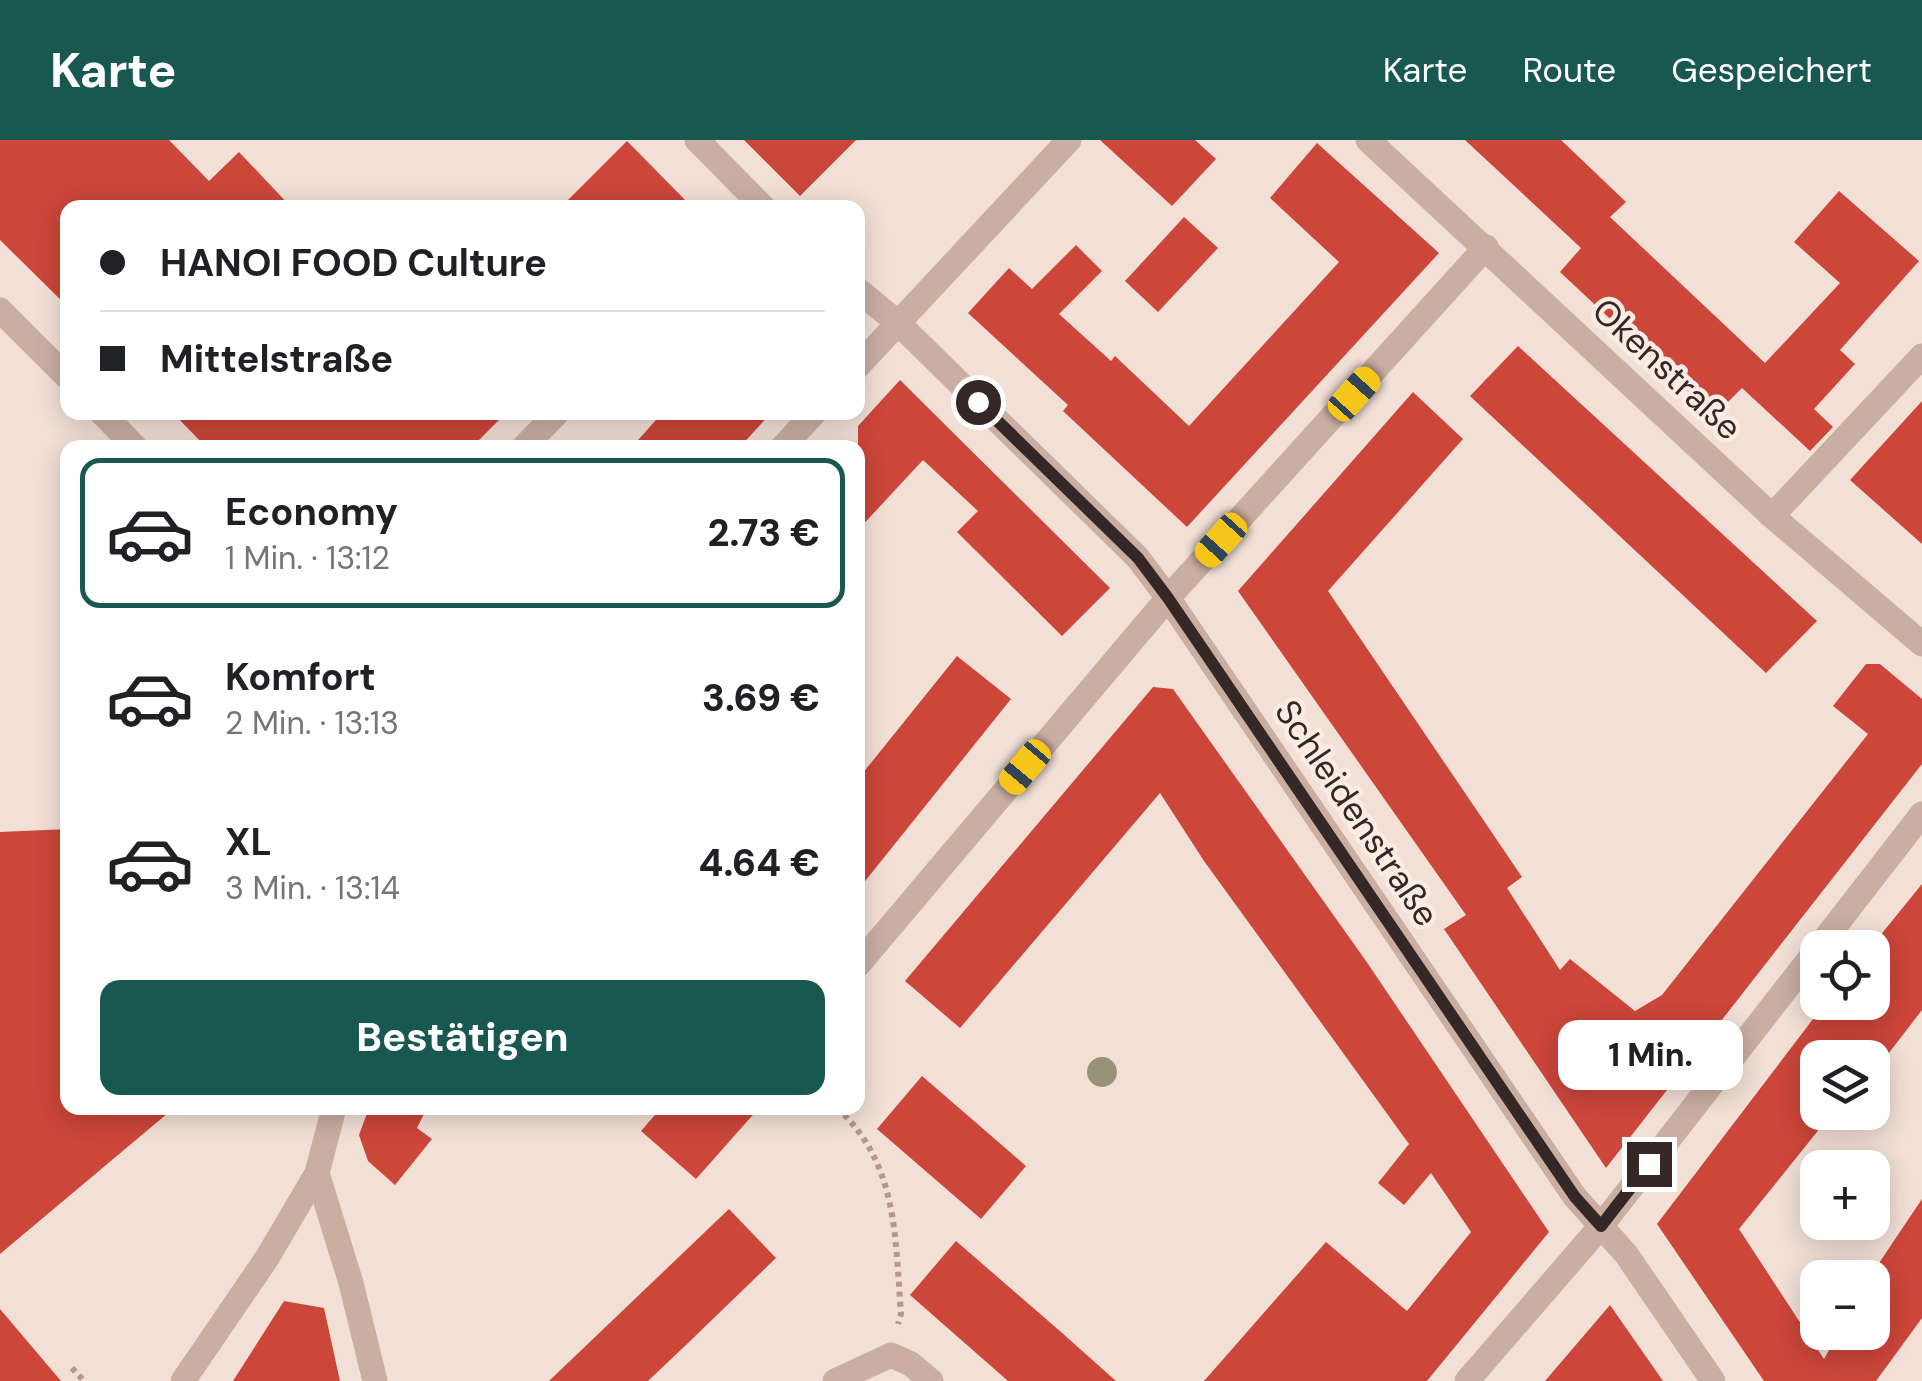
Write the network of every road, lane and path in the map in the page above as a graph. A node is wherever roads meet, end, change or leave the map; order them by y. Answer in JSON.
{"nodes":[{"id":1,"x":697,"y":140,"type":"edge"},
{"id":2,"x":1069,"y":140,"type":"edge"},
{"id":3,"x":1368,"y":140,"type":"edge"},
{"id":4,"x":755,"y":200,"type":"edge"},
{"id":5,"x":1486,"y":248,"type":"junction"},
{"id":6,"x":865,"y":296,"type":"edge"},
{"id":7,"x":0,"y":310,"type":"edge"},
{"id":8,"x":898,"y":323,"type":"junction"},
{"id":9,"x":1922,"y":356,"type":"edge"},
{"id":10,"x":865,"y":358,"type":"edge"},
{"id":11,"x":60,"y":370,"type":"edge"},
{"id":12,"x":110,"y":420,"type":"edge"},
{"id":13,"x":550,"y":420,"type":"edge"},
{"id":14,"x":808,"y":420,"type":"edge"},
{"id":15,"x":128,"y":440,"type":"edge"},
{"id":16,"x":531,"y":440,"type":"edge"},
{"id":17,"x":789,"y":440,"type":"edge"},
{"id":18,"x":1772,"y":516,"type":"junction"},
{"id":19,"x":1168,"y":598,"type":"junction"},
{"id":20,"x":1922,"y":644,"type":"edge"},
{"id":21,"x":1922,"y":814,"type":"edge"},
{"id":22,"x":1832,"y":930,"type":"edge"},
{"id":23,"x":865,"y":957,"type":"edge"},
{"id":24,"x":1800,"y":971,"type":"edge"},
{"id":25,"x":332,"y":1115,"type":"edge"},
{"id":26,"x":844,"y":1115,"type":"edge"},
{"id":27,"x":317,"y":1173,"type":"junction"},
{"id":28,"x":1601,"y":1226,"type":"junction"},
{"id":29,"x":891,"y":1356,"type":"junction"},
{"id":30,"x":72,"y":1368,"type":"dead end"},
{"id":31,"x":84,"y":1381,"type":"edge"},
{"id":32,"x":183,"y":1381,"type":"edge"},
{"id":33,"x":375,"y":1381,"type":"edge"},
{"id":34,"x":835,"y":1381,"type":"edge"},
{"id":35,"x":931,"y":1381,"type":"edge"},
{"id":36,"x":1467,"y":1381,"type":"edge"},
{"id":37,"x":1713,"y":1381,"type":"edge"}],
"edges":[{"from":1,"to":4,"type":"street"},
{"from":2,"to":8,"type":"street"},
{"from":3,"to":5,"type":"street","name":"Okenstraße"},
{"from":5,"to":18,"type":"street","name":"Okenstraße"},
{"from":5,"to":19,"type":"street"},
{"from":6,"to":8,"type":"street","name":"Schleidenstraße"},
{"from":7,"to":11,"type":"street"},
{"from":8,"to":10,"type":"street"},
{"from":8,"to":19,"type":"street","name":"Schleidenstraße"},
{"from":9,"to":18,"type":"street"},
{"from":12,"to":15,"type":"street"},
{"from":13,"to":16,"type":"street"},
{"from":14,"to":17,"type":"street"},
{"from":18,"to":20,"type":"street","name":"Okenstraße"},
{"from":19,"to":23,"type":"street"},
{"from":19,"to":28,"type":"street","name":"Schleidenstraße"},
{"from":21,"to":22,"type":"street"},
{"from":24,"to":28,"type":"street"},
{"from":25,"to":27,"type":"street"},
{"from":26,"to":29,"type":"path"},
{"from":27,"to":32,"type":"street"},
{"from":27,"to":33,"type":"street"},
{"from":28,"to":36,"type":"street"},
{"from":28,"to":37,"type":"street","name":"Schleidenstraße"},
{"from":29,"to":34,"type":"street"},
{"from":29,"to":35,"type":"street"},
{"from":30,"to":31,"type":"path"}]}
